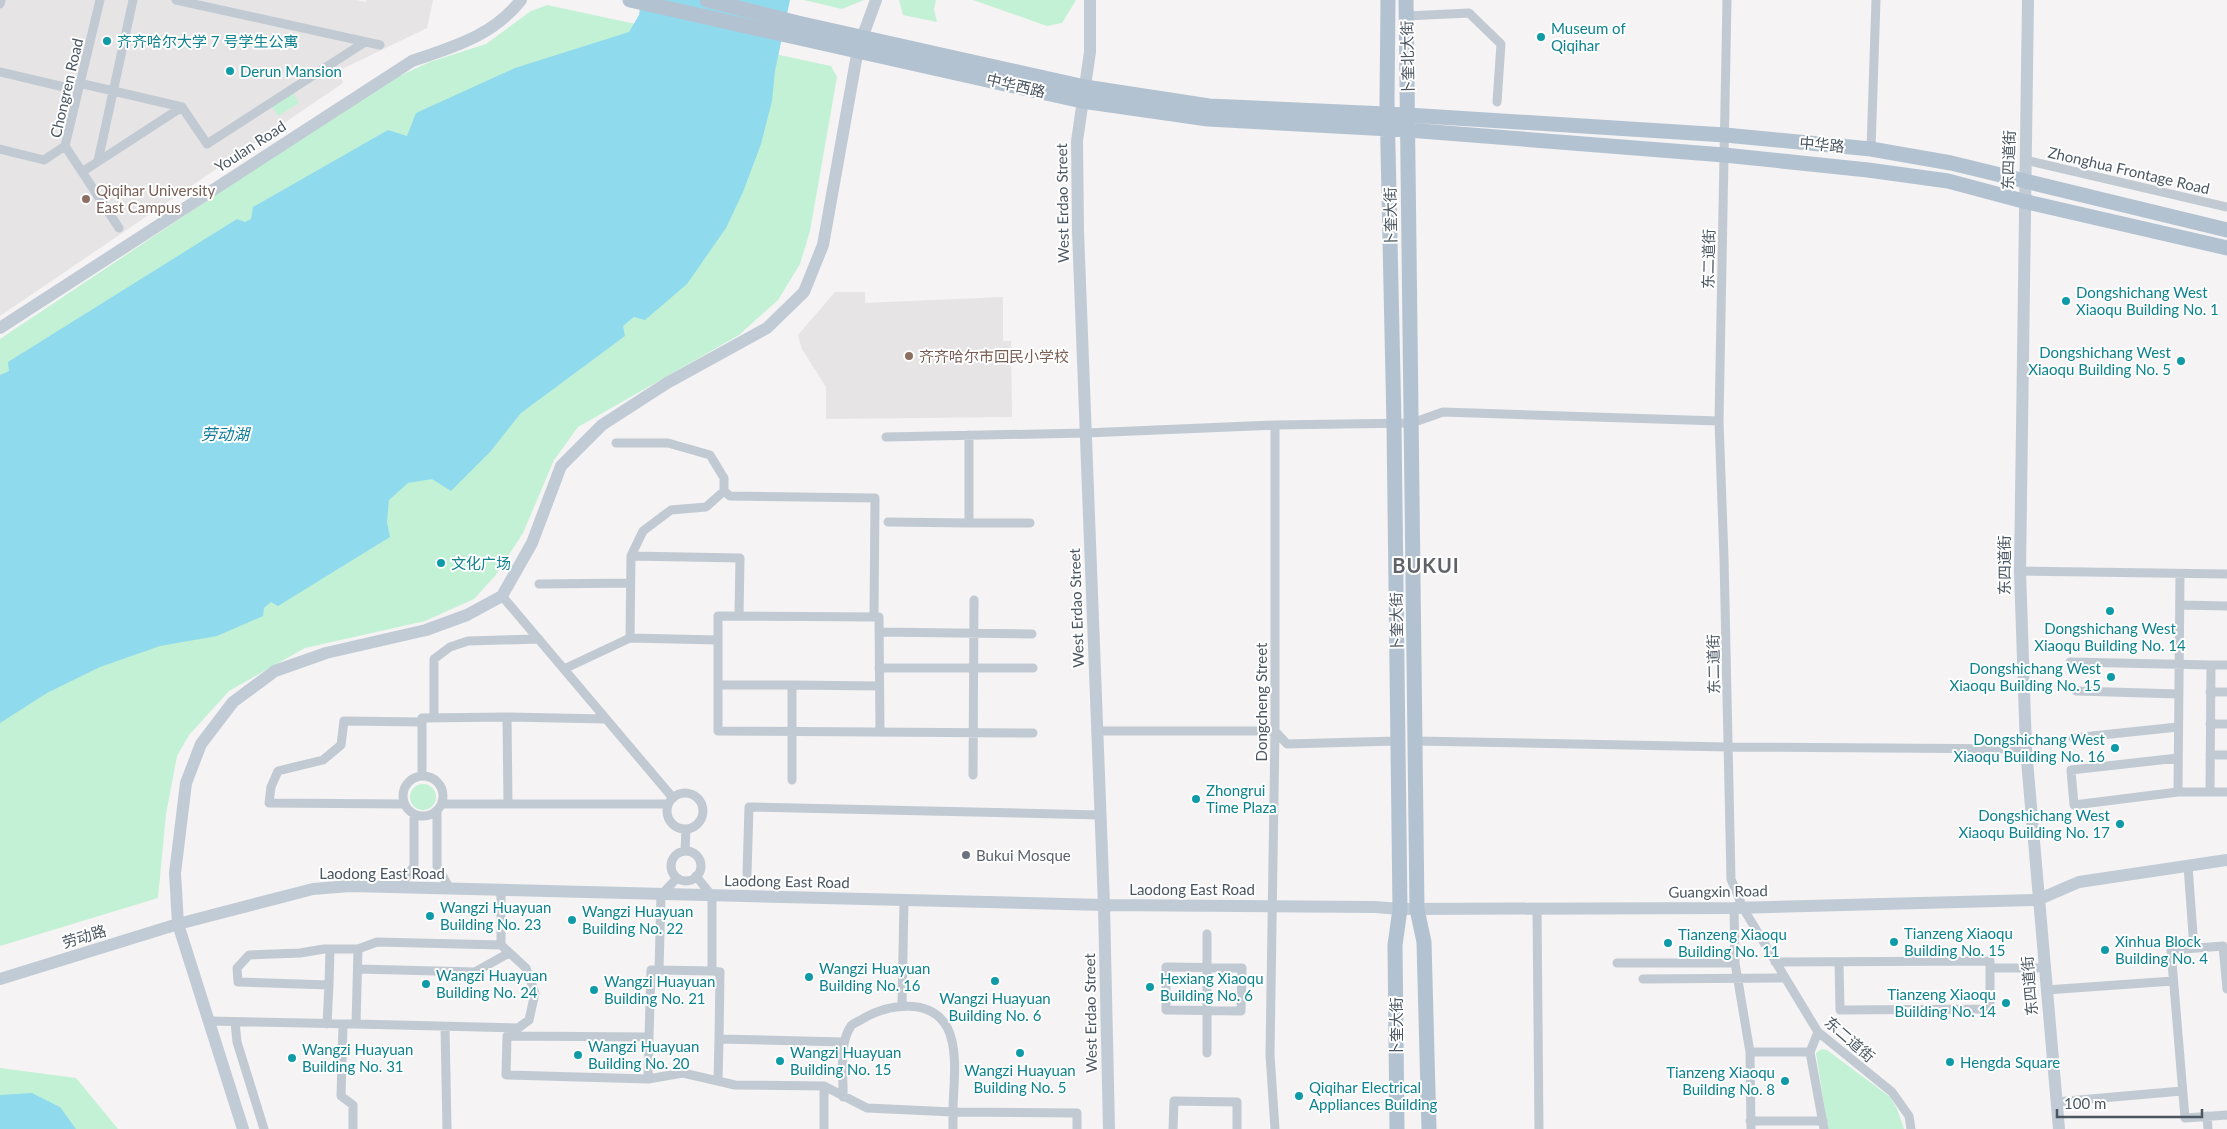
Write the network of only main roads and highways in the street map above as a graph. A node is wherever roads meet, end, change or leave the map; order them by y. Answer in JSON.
{"nodes":[{"id":1,"x":520,"y":0,"type":"edge"},
{"id":2,"x":630,"y":0,"type":"edge"},
{"id":3,"x":707,"y":0,"type":"edge"},
{"id":4,"x":876,"y":0,"type":"edge"},
{"id":5,"x":1090,"y":0,"type":"edge"},
{"id":6,"x":1388,"y":0,"type":"edge"},
{"id":7,"x":1406,"y":0,"type":"edge"},
{"id":8,"x":2028,"y":0,"type":"edge"},
{"id":9,"x":796,"y":29,"type":"junction"},
{"id":10,"x":859,"y":43,"type":"junction"},
{"id":11,"x":1084,"y":94,"type":"junction"},
{"id":12,"x":1388,"y":122,"type":"junction"},
{"id":13,"x":1408,"y":123,"type":"junction"},
{"id":14,"x":2024,"y":182,"type":"junction"},
{"id":15,"x":2023,"y":201,"type":"junction"},
{"id":16,"x":2227,"y":230,"type":"edge"},
{"id":17,"x":2227,"y":248,"type":"edge"},
{"id":18,"x":0,"y":328,"type":"edge"},
{"id":19,"x":2227,"y":860,"type":"edge"},
{"id":20,"x":2037,"y":900,"type":"junction"},
{"id":21,"x":1104,"y":905,"type":"junction"},
{"id":22,"x":1400,"y":909,"type":"junction"},
{"id":23,"x":1418,"y":909,"type":"junction"},
{"id":24,"x":178,"y":924,"type":"junction"},
{"id":25,"x":0,"y":979,"type":"edge"},
{"id":26,"x":243,"y":1129,"type":"edge"},
{"id":27,"x":1109,"y":1129,"type":"edge"},
{"id":28,"x":1397,"y":1129,"type":"edge"},
{"id":29,"x":1429,"y":1129,"type":"edge"},
{"id":30,"x":2059,"y":1129,"type":"edge"}],
"edges":[{"from":1,"to":18,"type":"main road","name":"Youlan Road"},
{"from":2,"to":9,"type":"main road","name":"中华西路"},
{"from":3,"to":9,"type":"main road"},
{"from":4,"to":10,"type":"main road"},
{"from":5,"to":11,"type":"main road","name":"West Erdao Street"},
{"from":6,"to":12,"type":"main road","name":"卜奎大街"},
{"from":7,"to":13,"type":"main road","name":"卜奎北大街"},
{"from":8,"to":14,"type":"main road","name":"东四道街"},
{"from":9,"to":10,"type":"main road","name":"中华西路"},
{"from":10,"to":11,"type":"main road","name":"中华西路"},
{"from":10,"to":24,"type":"main road"},
{"from":11,"to":12,"type":"main road","name":"中华西路"},
{"from":11,"to":21,"type":"main road","name":"West Erdao Street"},
{"from":12,"to":13,"type":"main road","name":"中华西路"},
{"from":12,"to":22,"type":"main road","name":"卜奎大街"},
{"from":13,"to":14,"type":"main road","name":"中华路"},
{"from":13,"to":15,"type":"main road","name":"中华路"},
{"from":13,"to":23,"type":"main road","name":"卜奎大街"},
{"from":14,"to":15,"type":"main road","name":"东四道街"},
{"from":14,"to":16,"type":"main road","name":"中华路"},
{"from":15,"to":17,"type":"main road","name":"中华路"},
{"from":15,"to":20,"type":"main road","name":"东四道街"},
{"from":19,"to":20,"type":"main road"},
{"from":20,"to":23,"type":"main road","name":"Guangxin Road"},
{"from":20,"to":30,"type":"main road","name":"东四道街"},
{"from":21,"to":22,"type":"main road","name":"Laodong East Road"},
{"from":21,"to":24,"type":"main road","name":"Laodong East Road"},
{"from":21,"to":27,"type":"main road","name":"West Erdao Street"},
{"from":22,"to":23,"type":"main road","name":"Guangxin Road"},
{"from":22,"to":28,"type":"main road","name":"卜奎大街"},
{"from":23,"to":29,"type":"main road","name":"卜奎大街"},
{"from":24,"to":25,"type":"main road","name":"劳动路"},
{"from":24,"to":26,"type":"main road"}]}
